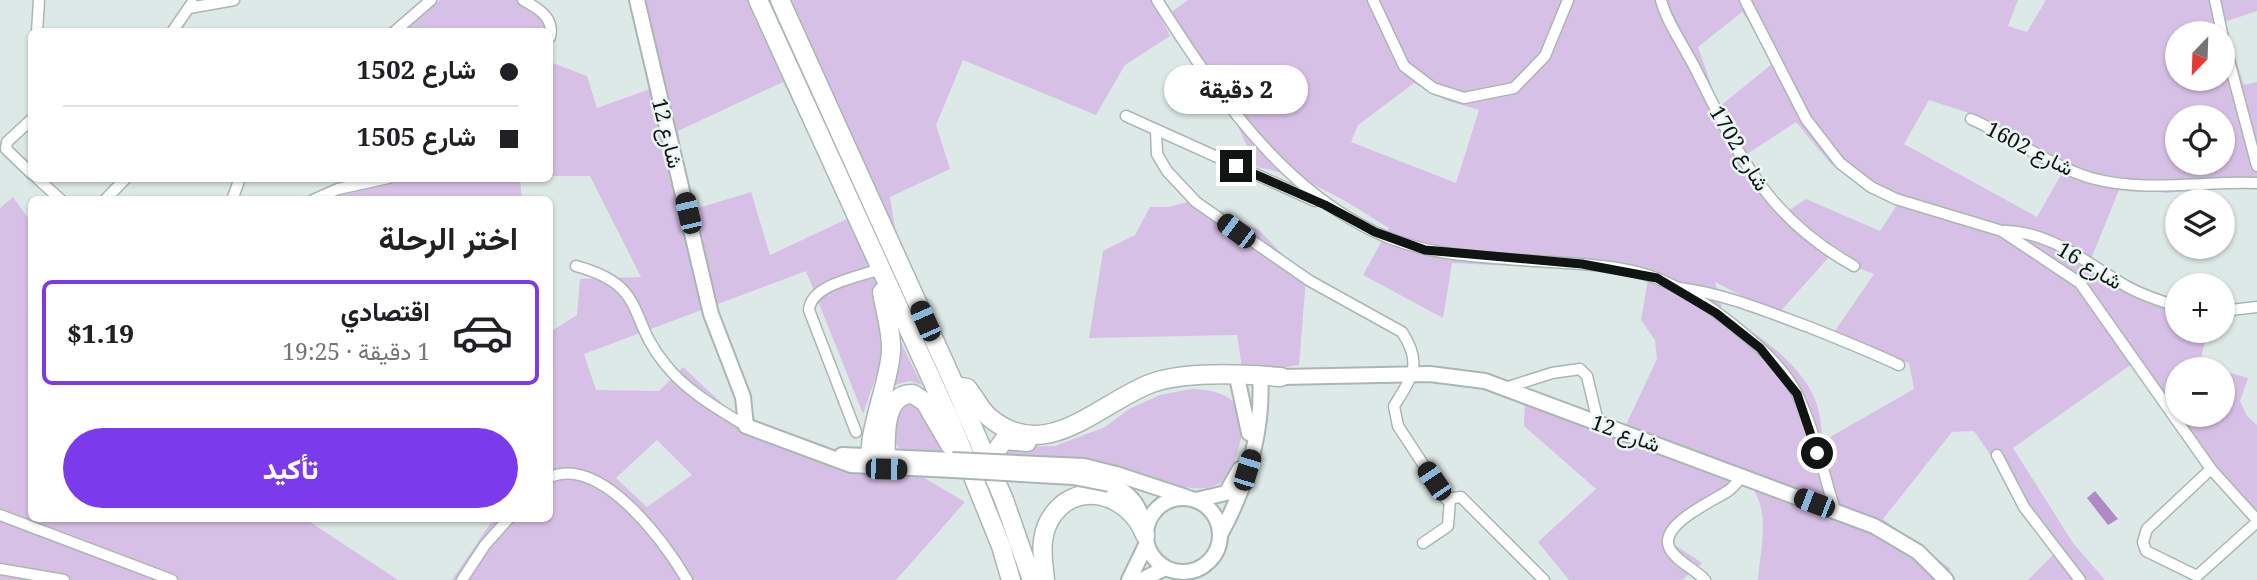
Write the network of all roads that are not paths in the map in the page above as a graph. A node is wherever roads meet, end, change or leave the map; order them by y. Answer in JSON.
{"nodes":[{"id":1,"x":39,"y":0,"type":"edge"},
{"id":2,"x":234,"y":0,"type":"edge"},
{"id":3,"x":431,"y":0,"type":"edge"},
{"id":4,"x":523,"y":0,"type":"edge"},
{"id":5,"x":637,"y":0,"type":"edge"},
{"id":6,"x":758,"y":0,"type":"edge"},
{"id":7,"x":780,"y":0,"type":"edge"},
{"id":8,"x":1157,"y":0,"type":"edge"},
{"id":9,"x":1373,"y":0,"type":"edge"},
{"id":10,"x":1568,"y":0,"type":"edge"},
{"id":11,"x":1661,"y":0,"type":"edge"},
{"id":12,"x":1745,"y":0,"type":"edge"},
{"id":13,"x":2214,"y":0,"type":"edge"},
{"id":14,"x":192,"y":4,"type":"edge"},
{"id":15,"x":2219,"y":21,"type":"edge"},
{"id":16,"x":37,"y":28,"type":"edge"},
{"id":17,"x":175,"y":28,"type":"edge"},
{"id":18,"x":399,"y":28,"type":"edge"},
{"id":19,"x":551,"y":28,"type":"edge"},
{"id":20,"x":2235,"y":82,"type":"edge"},
{"id":21,"x":1126,"y":116,"type":"dead end"},
{"id":22,"x":1971,"y":119,"type":"dead end"},
{"id":23,"x":28,"y":123,"type":"edge"},
{"id":24,"x":1156,"y":130,"type":"junction"},
{"id":25,"x":2257,"y":166,"type":"edge"},
{"id":26,"x":28,"y":170,"type":"edge"},
{"id":27,"x":41,"y":182,"type":"edge"},
{"id":28,"x":122,"y":182,"type":"edge"},
{"id":29,"x":375,"y":182,"type":"edge"},
{"id":30,"x":2257,"y":183,"type":"edge"},
{"id":31,"x":57,"y":196,"type":"edge"},
{"id":32,"x":109,"y":196,"type":"edge"},
{"id":33,"x":328,"y":196,"type":"edge"},
{"id":34,"x":1325,"y":205,"type":"junction"},
{"id":35,"x":2003,"y":231,"type":"junction"},
{"id":36,"x":576,"y":266,"type":"dead end"},
{"id":37,"x":1854,"y":266,"type":"dead end"},
{"id":38,"x":881,"y":272,"type":"junction"},
{"id":39,"x":1674,"y":287,"type":"junction"},
{"id":40,"x":2165,"y":301,"type":"edge"},
{"id":41,"x":2252,"y":308,"type":"edge"},
{"id":42,"x":2257,"y":319,"type":"edge"},
{"id":43,"x":1899,"y":365,"type":"dead end"},
{"id":44,"x":1414,"y":374,"type":"junction"},
{"id":45,"x":1281,"y":377,"type":"joint"},
{"id":46,"x":1260,"y":379,"type":"junction"},
{"id":47,"x":1237,"y":381,"type":"junction"},
{"id":48,"x":955,"y":386,"type":"junction"},
{"id":49,"x":1505,"y":388,"type":"junction"},
{"id":50,"x":1598,"y":422,"type":"junction"},
{"id":51,"x":746,"y":426,"type":"junction"},
{"id":52,"x":856,"y":432,"type":"dead end"},
{"id":53,"x":1997,"y":455,"type":"dead end"},
{"id":54,"x":879,"y":463,"type":"junction"},
{"id":55,"x":990,"y":469,"type":"junction"},
{"id":56,"x":2211,"y":469,"type":"junction"},
{"id":57,"x":1743,"y":475,"type":"junction"},
{"id":58,"x":553,"y":477,"type":"edge"},
{"id":59,"x":1112,"y":479,"type":"junction"},
{"id":60,"x":1193,"y":499,"type":"junction"},
{"id":61,"x":1450,"y":499,"type":"junction"},
{"id":62,"x":986,"y":508,"type":"junction"},
{"id":63,"x":1835,"y":510,"type":"junction"},
{"id":64,"x":0,"y":515,"type":"edge"},
{"id":65,"x":2257,"y":521,"type":"edge"},
{"id":66,"x":505,"y":522,"type":"edge"},
{"id":67,"x":1220,"y":536,"type":"junction"},
{"id":68,"x":1146,"y":537,"type":"junction"},
{"id":69,"x":1423,"y":543,"type":"dead end"},
{"id":70,"x":1165,"y":568,"type":"junction"},
{"id":71,"x":0,"y":569,"type":"edge"},
{"id":72,"x":64,"y":580,"type":"edge"},
{"id":73,"x":172,"y":580,"type":"edge"},
{"id":74,"x":462,"y":580,"type":"edge"},
{"id":75,"x":687,"y":580,"type":"edge"},
{"id":76,"x":1011,"y":580,"type":"edge"},
{"id":77,"x":1032,"y":580,"type":"edge"},
{"id":78,"x":1045,"y":580,"type":"edge"},
{"id":79,"x":1129,"y":580,"type":"edge"},
{"id":80,"x":1142,"y":580,"type":"edge"},
{"id":81,"x":1544,"y":580,"type":"edge"},
{"id":82,"x":1705,"y":580,"type":"edge"},
{"id":83,"x":1946,"y":580,"type":"edge"},
{"id":84,"x":2080,"y":580,"type":"edge"}],
"edges":[{"from":1,"to":16,"type":"street"},
{"from":2,"to":14,"type":"street"},
{"from":3,"to":18,"type":"street"},
{"from":4,"to":19,"type":"street"},
{"from":5,"to":51,"type":"street","name":"شارع 12"},
{"from":6,"to":38,"type":"highway"},
{"from":7,"to":48,"type":"highway"},
{"from":8,"to":34,"type":"street"},
{"from":9,"to":10,"type":"street"},
{"from":11,"to":37,"type":"street","name":"شارع 1702"},
{"from":12,"to":35,"type":"street"},
{"from":13,"to":15,"type":"street"},
{"from":14,"to":17,"type":"street"},
{"from":20,"to":25,"type":"street"},
{"from":21,"to":24,"type":"street"},
{"from":22,"to":30,"type":"street","name":"شارع 1602"},
{"from":23,"to":26,"type":"street"},
{"from":24,"to":34,"type":"street"},
{"from":24,"to":44,"type":"street"},
{"from":27,"to":31,"type":"street"},
{"from":28,"to":32,"type":"street"},
{"from":29,"to":33,"type":"street"},
{"from":34,"to":39,"type":"street"},
{"from":35,"to":40,"type":"street","name":"شارع 16"},
{"from":35,"to":56,"type":"street"},
{"from":36,"to":51,"type":"street"},
{"from":38,"to":52,"type":"street"},
{"from":38,"to":54,"type":"highway"},
{"from":38,"to":62,"type":"highway"},
{"from":39,"to":43,"type":"street"},
{"from":39,"to":63,"type":"street"},
{"from":41,"to":42,"type":"street"},
{"from":44,"to":45,"type":"street","name":"شارع 12"},
{"from":44,"to":49,"type":"street","name":"شارع 12"},
{"from":44,"to":61,"type":"street"},
{"from":45,"to":46,"type":"highway"},
{"from":46,"to":47,"type":"highway"},
{"from":46,"to":67,"type":"street"},
{"from":47,"to":48,"type":"highway"},
{"from":47,"to":55,"type":"highway"},
{"from":47,"to":60,"type":"street"},
{"from":48,"to":55,"type":"highway"},
{"from":49,"to":50,"type":"street","name":"شارع 12"},
{"from":49,"to":50,"type":"street"},
{"from":50,"to":57,"type":"street","name":"شارع 12"},
{"from":51,"to":54,"type":"street"},
{"from":53,"to":84,"type":"street"},
{"from":54,"to":59,"type":"street","bridge":true},
{"from":54,"to":62,"type":"highway"},
{"from":55,"to":77,"type":"highway"},
{"from":56,"to":65,"type":"street"},
{"from":56,"to":65,"type":"street"},
{"from":57,"to":63,"type":"street","name":"شارع 12"},
{"from":57,"to":82,"type":"street"},
{"from":58,"to":75,"type":"street"},
{"from":59,"to":60,"type":"street"},
{"from":59,"to":68,"type":"street"},
{"from":60,"to":67,"type":"street"},
{"from":60,"to":68,"type":"street"},
{"from":61,"to":69,"type":"street"},
{"from":61,"to":81,"type":"street"},
{"from":62,"to":76,"type":"highway"},
{"from":63,"to":83,"type":"street","name":"شارع 12"},
{"from":64,"to":73,"type":"street"},
{"from":66,"to":74,"type":"street"},
{"from":67,"to":70,"type":"street"},
{"from":68,"to":70,"type":"street"},
{"from":68,"to":78,"type":"highway"},
{"from":68,"to":79,"type":"street"},
{"from":70,"to":80,"type":"street"},
{"from":71,"to":72,"type":"street"}]}
